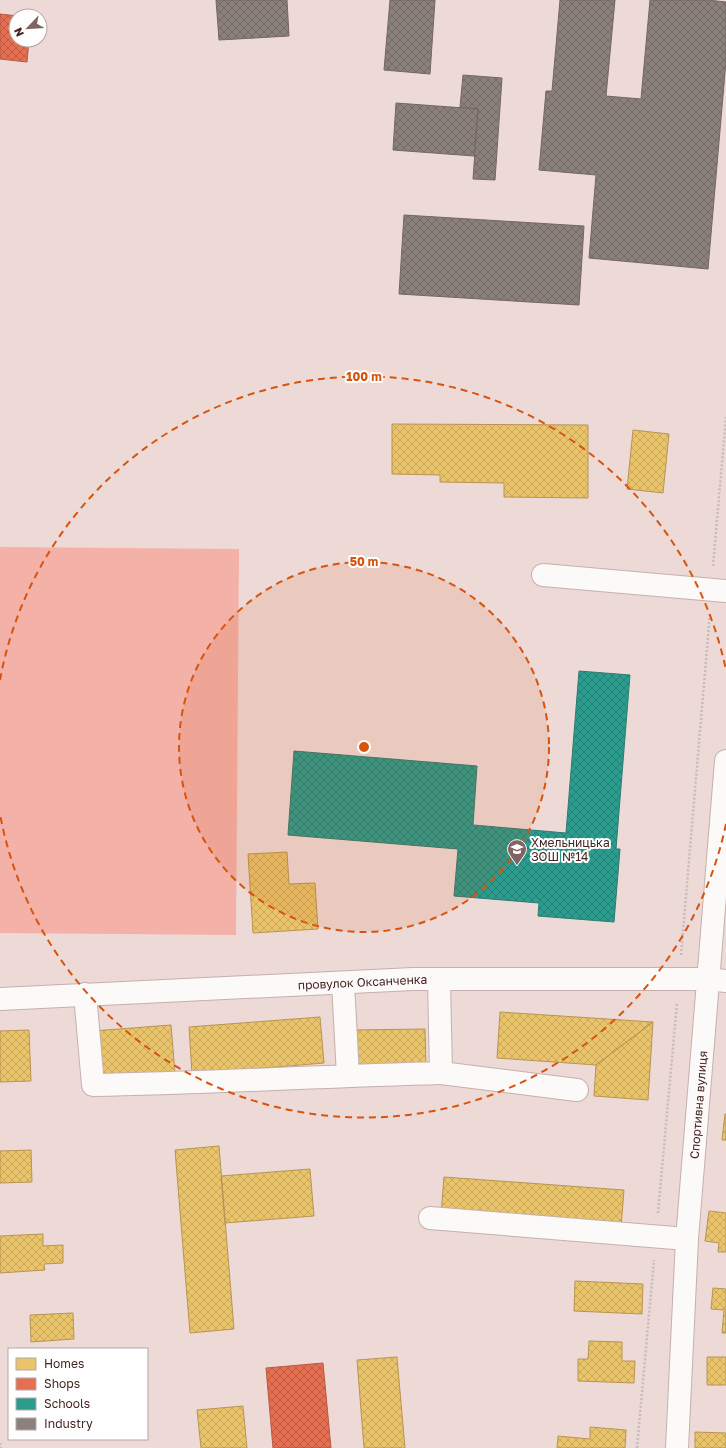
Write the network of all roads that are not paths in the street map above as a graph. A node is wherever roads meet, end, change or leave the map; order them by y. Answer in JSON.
{"nodes":[{"id":1,"x":543,"y":575,"type":"dead end"},
{"id":2,"x":719,"y":590,"type":"edge"},
{"id":3,"x":726,"y":761,"type":"edge"},
{"id":4,"x":439,"y":980,"type":"junction"},
{"id":5,"x":717,"y":980,"type":"edge"},
{"id":6,"x":343,"y":983,"type":"junction"},
{"id":7,"x":85,"y":994,"type":"junction"},
{"id":8,"x":0,"y":999,"type":"edge"},
{"id":9,"x":441,"y":1073,"type":"junction"},
{"id":10,"x":348,"y":1076,"type":"junction"},
{"id":11,"x":577,"y":1090,"type":"dead end"},
{"id":12,"x":430,"y":1218,"type":"dead end"},
{"id":13,"x":687,"y":1239,"type":"junction"},
{"id":14,"x":677,"y":1448,"type":"edge"}],
"edges":[{"from":1,"to":2,"type":"street"},
{"from":3,"to":5,"type":"street","name":"Спортивна вулиця"},
{"from":4,"to":5,"type":"street","name":"провулок Оксанченка"},
{"from":4,"to":6,"type":"street","name":"провулок Оксанченка"},
{"from":4,"to":9,"type":"street"},
{"from":5,"to":13,"type":"street","name":"Спортивна вулиця"},
{"from":6,"to":7,"type":"street","name":"провулок Оксанченка"},
{"from":6,"to":10,"type":"street"},
{"from":7,"to":8,"type":"street","name":"провулок Оксанченка"},
{"from":7,"to":10,"type":"street"},
{"from":9,"to":10,"type":"street"},
{"from":9,"to":11,"type":"street"},
{"from":12,"to":13,"type":"street"},
{"from":13,"to":14,"type":"street","name":"Спортивна вулиця"}]}
